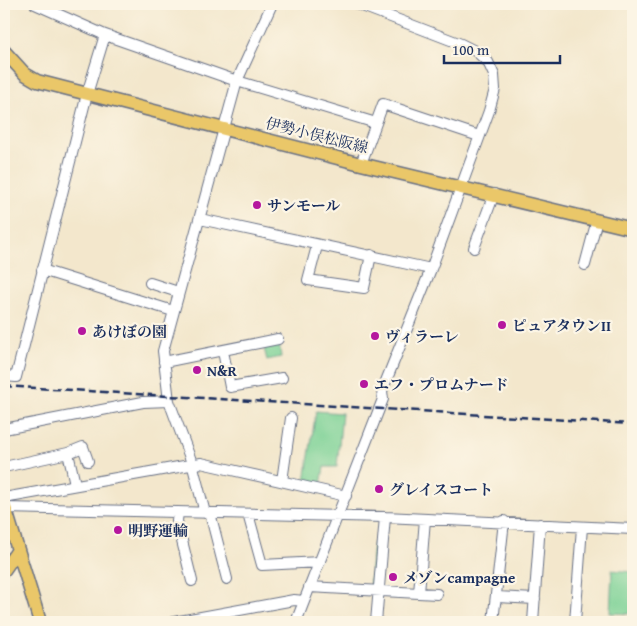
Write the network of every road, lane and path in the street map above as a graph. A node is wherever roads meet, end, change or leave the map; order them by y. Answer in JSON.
{"nodes":[{"id":1,"x":35,"y":4,"type":"edge"},
{"id":2,"x":272,"y":4,"type":"edge"},
{"id":3,"x":357,"y":4,"type":"edge"},
{"id":4,"x":105,"y":36,"type":"junction"},
{"id":5,"x":4,"y":51,"type":"edge"},
{"id":6,"x":237,"y":81,"type":"junction"},
{"id":7,"x":87,"y":94,"type":"junction"},
{"id":8,"x":376,"y":123,"type":"junction"},
{"id":9,"x":225,"y":129,"type":"junction"},
{"id":10,"x":479,"y":136,"type":"junction"},
{"id":11,"x":361,"y":164,"type":"junction"},
{"id":12,"x":461,"y":187,"type":"junction"},
{"id":13,"x":494,"y":194,"type":"junction"},
{"id":14,"x":200,"y":219,"type":"junction"},
{"id":15,"x":597,"y":220,"type":"junction"},
{"id":16,"x":633,"y":229,"type":"edge"},
{"id":17,"x":316,"y":246,"type":"junction"},
{"id":18,"x":474,"y":248,"type":"dead end"},
{"id":19,"x":371,"y":255,"type":"junction"},
{"id":20,"x":584,"y":265,"type":"dead end"},
{"id":21,"x":430,"y":269,"type":"junction"},
{"id":22,"x":42,"y":270,"type":"junction"},
{"id":23,"x":150,"y":283,"type":"dead end"},
{"id":24,"x":178,"y":292,"type":"junction"},
{"id":25,"x":173,"y":311,"type":"junction"},
{"id":26,"x":278,"y":339,"type":"dead end"},
{"id":27,"x":223,"y":351,"type":"junction"},
{"id":28,"x":164,"y":362,"type":"junction"},
{"id":29,"x":4,"y":376,"type":"edge"},
{"id":30,"x":282,"y":378,"type":"dead end"},
{"id":31,"x":169,"y":401,"type":"junction"},
{"id":32,"x":291,"y":418,"type":"dead end"},
{"id":33,"x":4,"y":429,"type":"edge"},
{"id":34,"x":68,"y":452,"type":"junction"},
{"id":35,"x":88,"y":462,"type":"dead end"},
{"id":36,"x":192,"y":463,"type":"junction"},
{"id":37,"x":4,"y":467,"type":"edge"},
{"id":38,"x":282,"y":481,"type":"junction"},
{"id":39,"x":75,"y":484,"type":"junction"},
{"id":40,"x":346,"y":496,"type":"junction"},
{"id":41,"x":4,"y":503,"type":"edge"},
{"id":42,"x":178,"y":512,"type":"junction"},
{"id":43,"x":208,"y":513,"type":"junction"},
{"id":44,"x":248,"y":514,"type":"junction"},
{"id":45,"x":338,"y":516,"type":"junction"},
{"id":46,"x":385,"y":517,"type":"junction"},
{"id":47,"x":425,"y":518,"type":"junction"},
{"id":48,"x":504,"y":522,"type":"junction"},
{"id":49,"x":540,"y":524,"type":"junction"},
{"id":50,"x":582,"y":527,"type":"junction"},
{"id":51,"x":633,"y":529,"type":"edge"},
{"id":52,"x":18,"y":550,"type":"junction"},
{"id":53,"x":320,"y":562,"type":"junction"},
{"id":54,"x":5,"y":566,"type":"edge"},
{"id":55,"x":227,"y":579,"type":"dead end"},
{"id":56,"x":192,"y":582,"type":"dead end"},
{"id":57,"x":310,"y":588,"type":"junction"},
{"id":58,"x":379,"y":591,"type":"junction"},
{"id":59,"x":419,"y":593,"type":"junction"},
{"id":60,"x":437,"y":594,"type":"dead end"},
{"id":61,"x":497,"y":597,"type":"junction"},
{"id":62,"x":534,"y":599,"type":"junction"},
{"id":63,"x":304,"y":601,"type":"junction"},
{"id":64,"x":40,"y":622,"type":"edge"},
{"id":65,"x":174,"y":622,"type":"edge"},
{"id":66,"x":296,"y":622,"type":"edge"},
{"id":67,"x":376,"y":622,"type":"edge"},
{"id":68,"x":493,"y":622,"type":"edge"},
{"id":69,"x":532,"y":622,"type":"edge"},
{"id":70,"x":575,"y":622,"type":"edge"}],
"edges":[{"from":1,"to":4,"type":"street"},
{"from":2,"to":6,"type":"street"},
{"from":3,"to":10,"type":"street"},
{"from":4,"to":6,"type":"street"},
{"from":4,"to":7,"type":"street"},
{"from":5,"to":7,"type":"main road","name":"伊勢小俣松阪線"},
{"from":6,"to":8,"type":"street"},
{"from":6,"to":9,"type":"street"},
{"from":7,"to":9,"type":"main road","name":"伊勢小俣松阪線"},
{"from":7,"to":22,"type":"street"},
{"from":8,"to":10,"type":"street"},
{"from":8,"to":11,"type":"street"},
{"from":9,"to":11,"type":"main road","name":"伊勢小俣松阪線"},
{"from":9,"to":14,"type":"street"},
{"from":10,"to":12,"type":"street"},
{"from":11,"to":12,"type":"main road","name":"伊勢小俣松阪線"},
{"from":12,"to":13,"type":"main road","name":"伊勢小俣松阪線"},
{"from":12,"to":21,"type":"street"},
{"from":13,"to":15,"type":"main road","name":"伊勢小俣松阪線"},
{"from":13,"to":18,"type":"street"},
{"from":14,"to":17,"type":"street"},
{"from":14,"to":24,"type":"street"},
{"from":15,"to":16,"type":"main road","name":"伊勢小俣松阪線"},
{"from":15,"to":20,"type":"street"},
{"from":17,"to":19,"type":"street"},
{"from":17,"to":19,"type":"street"},
{"from":19,"to":21,"type":"street"},
{"from":21,"to":40,"type":"street"},
{"from":22,"to":25,"type":"street"},
{"from":22,"to":29,"type":"street"},
{"from":23,"to":24,"type":"street"},
{"from":24,"to":25,"type":"street"},
{"from":25,"to":28,"type":"street"},
{"from":26,"to":27,"type":"street"},
{"from":27,"to":28,"type":"street"},
{"from":27,"to":30,"type":"street"},
{"from":28,"to":31,"type":"street"},
{"from":31,"to":33,"type":"street"},
{"from":31,"to":36,"type":"street"},
{"from":32,"to":38,"type":"street"},
{"from":34,"to":35,"type":"street"},
{"from":34,"to":37,"type":"street"},
{"from":34,"to":39,"type":"street"},
{"from":36,"to":38,"type":"street"},
{"from":36,"to":39,"type":"street"},
{"from":36,"to":43,"type":"street"},
{"from":38,"to":40,"type":"street"},
{"from":39,"to":41,"type":"street"},
{"from":40,"to":45,"type":"street"},
{"from":41,"to":42,"type":"street"},
{"from":41,"to":52,"type":"main road"},
{"from":42,"to":43,"type":"street"},
{"from":42,"to":56,"type":"street"},
{"from":43,"to":44,"type":"street"},
{"from":43,"to":55,"type":"street"},
{"from":44,"to":45,"type":"street"},
{"from":44,"to":53,"type":"street"},
{"from":45,"to":46,"type":"street"},
{"from":45,"to":53,"type":"street"},
{"from":46,"to":47,"type":"street"},
{"from":46,"to":58,"type":"street"},
{"from":47,"to":48,"type":"street"},
{"from":47,"to":59,"type":"street"},
{"from":48,"to":49,"type":"street"},
{"from":48,"to":61,"type":"street"},
{"from":49,"to":50,"type":"street"},
{"from":49,"to":62,"type":"street"},
{"from":50,"to":51,"type":"street"},
{"from":50,"to":70,"type":"street"},
{"from":52,"to":54,"type":"main road"},
{"from":52,"to":64,"type":"main road"},
{"from":53,"to":57,"type":"street"},
{"from":57,"to":58,"type":"street"},
{"from":57,"to":63,"type":"street"},
{"from":58,"to":59,"type":"street"},
{"from":58,"to":67,"type":"street"},
{"from":59,"to":60,"type":"street"},
{"from":61,"to":62,"type":"street"},
{"from":61,"to":68,"type":"street"},
{"from":62,"to":69,"type":"street"},
{"from":63,"to":65,"type":"street"},
{"from":63,"to":66,"type":"street"}]}
